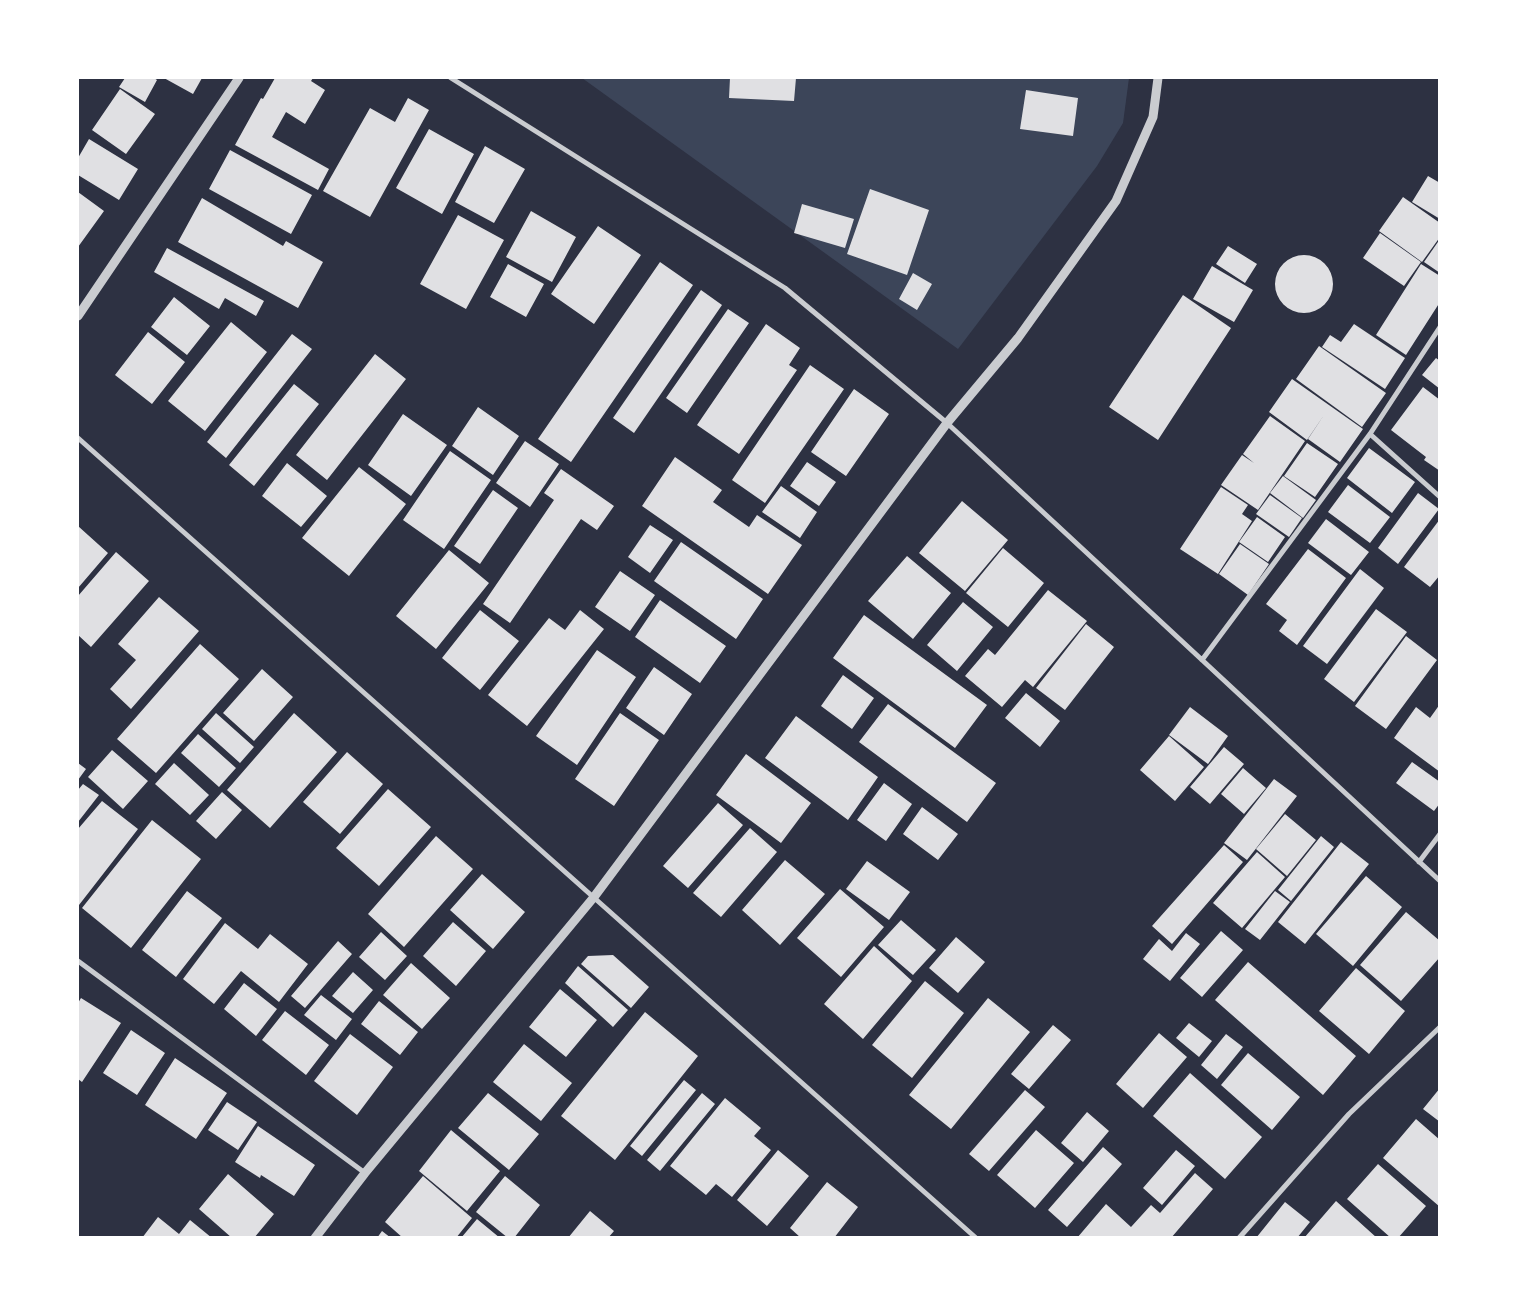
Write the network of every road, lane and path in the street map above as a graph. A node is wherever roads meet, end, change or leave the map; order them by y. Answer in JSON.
{"nodes":[{"id":1,"x":239,"y":78,"type":"edge"},
{"id":2,"x":452,"y":78,"type":"edge"},
{"id":3,"x":1158,"y":78,"type":"edge"},
{"id":4,"x":78,"y":316,"type":"edge"},
{"id":5,"x":1440,"y":327,"type":"edge"},
{"id":6,"x":947,"y":423,"type":"junction"},
{"id":7,"x":1370,"y":434,"type":"junction"},
{"id":8,"x":78,"y":438,"type":"edge"},
{"id":9,"x":1440,"y":497,"type":"edge"},
{"id":10,"x":1202,"y":660,"type":"junction"},
{"id":11,"x":1440,"y":834,"type":"edge"},
{"id":12,"x":1419,"y":862,"type":"junction"},
{"id":13,"x":1440,"y":881,"type":"edge"},
{"id":14,"x":594,"y":897,"type":"junction"},
{"id":15,"x":78,"y":961,"type":"edge"},
{"id":16,"x":1440,"y":1027,"type":"edge"},
{"id":17,"x":365,"y":1173,"type":"junction"},
{"id":18,"x":315,"y":1238,"type":"edge"},
{"id":19,"x":976,"y":1238,"type":"edge"},
{"id":20,"x":1239,"y":1238,"type":"edge"}],
"edges":[{"from":1,"to":4,"type":"street"},
{"from":2,"to":6,"type":"street"},
{"from":3,"to":6,"type":"street"},
{"from":5,"to":7,"type":"street"},
{"from":6,"to":10,"type":"street"},
{"from":6,"to":14,"type":"street"},
{"from":7,"to":9,"type":"street"},
{"from":7,"to":10,"type":"street"},
{"from":8,"to":14,"type":"street"},
{"from":10,"to":12,"type":"street"},
{"from":11,"to":12,"type":"street"},
{"from":12,"to":13,"type":"street"},
{"from":14,"to":17,"type":"street"},
{"from":14,"to":19,"type":"street"},
{"from":15,"to":17,"type":"street"},
{"from":16,"to":20,"type":"street"},
{"from":17,"to":18,"type":"street"}]}
